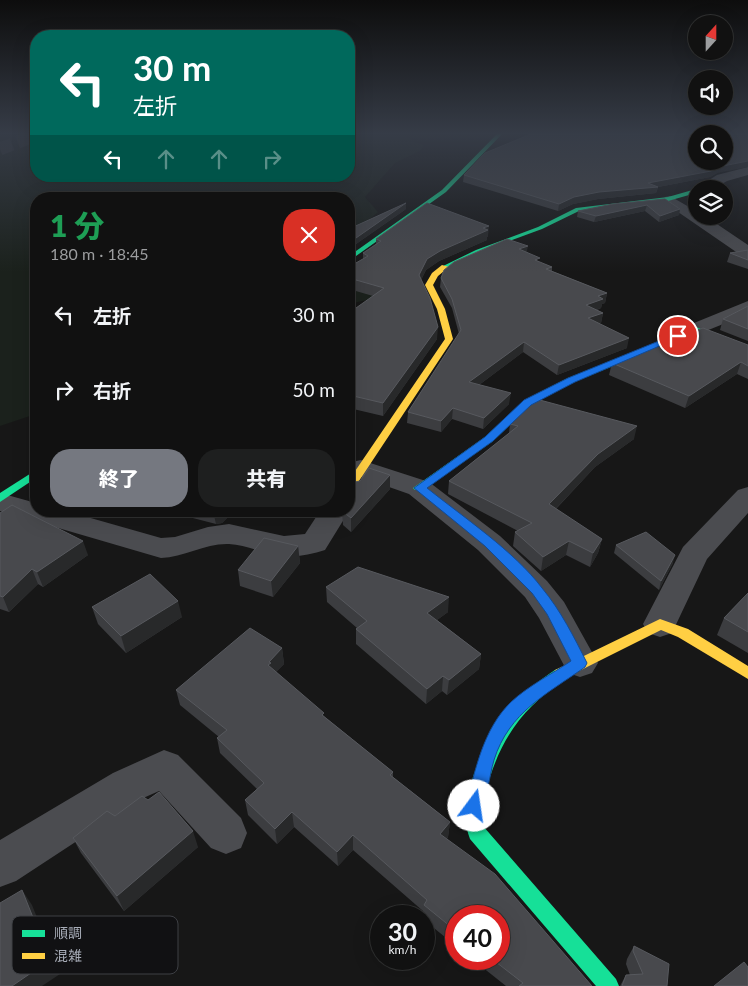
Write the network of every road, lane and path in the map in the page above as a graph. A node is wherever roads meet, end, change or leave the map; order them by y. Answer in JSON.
{"nodes":[{"id":1,"x":455,"y":180,"type":"edge"},
{"id":2,"x":688,"y":194,"type":"edge"},
{"id":3,"x":670,"y":200,"type":"junction"},
{"id":4,"x":748,"y":252,"type":"edge"},
{"id":5,"x":355,"y":255,"type":"edge"},
{"id":6,"x":748,"y":307,"type":"edge"},
{"id":7,"x":696,"y":328,"type":"junction"},
{"id":8,"x":748,"y":351,"type":"edge"},
{"id":9,"x":30,"y":477,"type":"edge"},
{"id":10,"x":355,"y":478,"type":"edge"},
{"id":11,"x":419,"y":488,"type":"junction"},
{"id":12,"x":748,"y":496,"type":"edge"},
{"id":13,"x":0,"y":498,"type":"edge"},
{"id":14,"x":0,"y":502,"type":"edge"},
{"id":15,"x":30,"y":511,"type":"edge"},
{"id":16,"x":51,"y":517,"type":"edge"},
{"id":17,"x":332,"y":517,"type":"edge"},
{"id":18,"x":660,"y":624,"type":"junction"},
{"id":19,"x":580,"y":663,"type":"junction"},
{"id":20,"x":748,"y":673,"type":"edge"},
{"id":21,"x":226,"y":834,"type":"dead end"},
{"id":22,"x":0,"y":865,"type":"edge"},
{"id":23,"x":609,"y":986,"type":"edge"}],
"edges":[{"from":1,"to":5,"type":"main road"},
{"from":2,"to":3,"type":"main road"},
{"from":3,"to":4,"type":"street"},
{"from":3,"to":10,"type":"main road"},
{"from":6,"to":7,"type":"street"},
{"from":7,"to":8,"type":"main road"},
{"from":7,"to":11,"type":"main road"},
{"from":9,"to":13,"type":"main road"},
{"from":10,"to":11,"type":"street"},
{"from":11,"to":19,"type":"street"},
{"from":12,"to":18,"type":"street"},
{"from":14,"to":15,"type":"street"},
{"from":16,"to":17,"type":"street"},
{"from":18,"to":19,"type":"main road"},
{"from":18,"to":20,"type":"main road"},
{"from":19,"to":23,"type":"main road"},
{"from":21,"to":22,"type":"street"}]}
